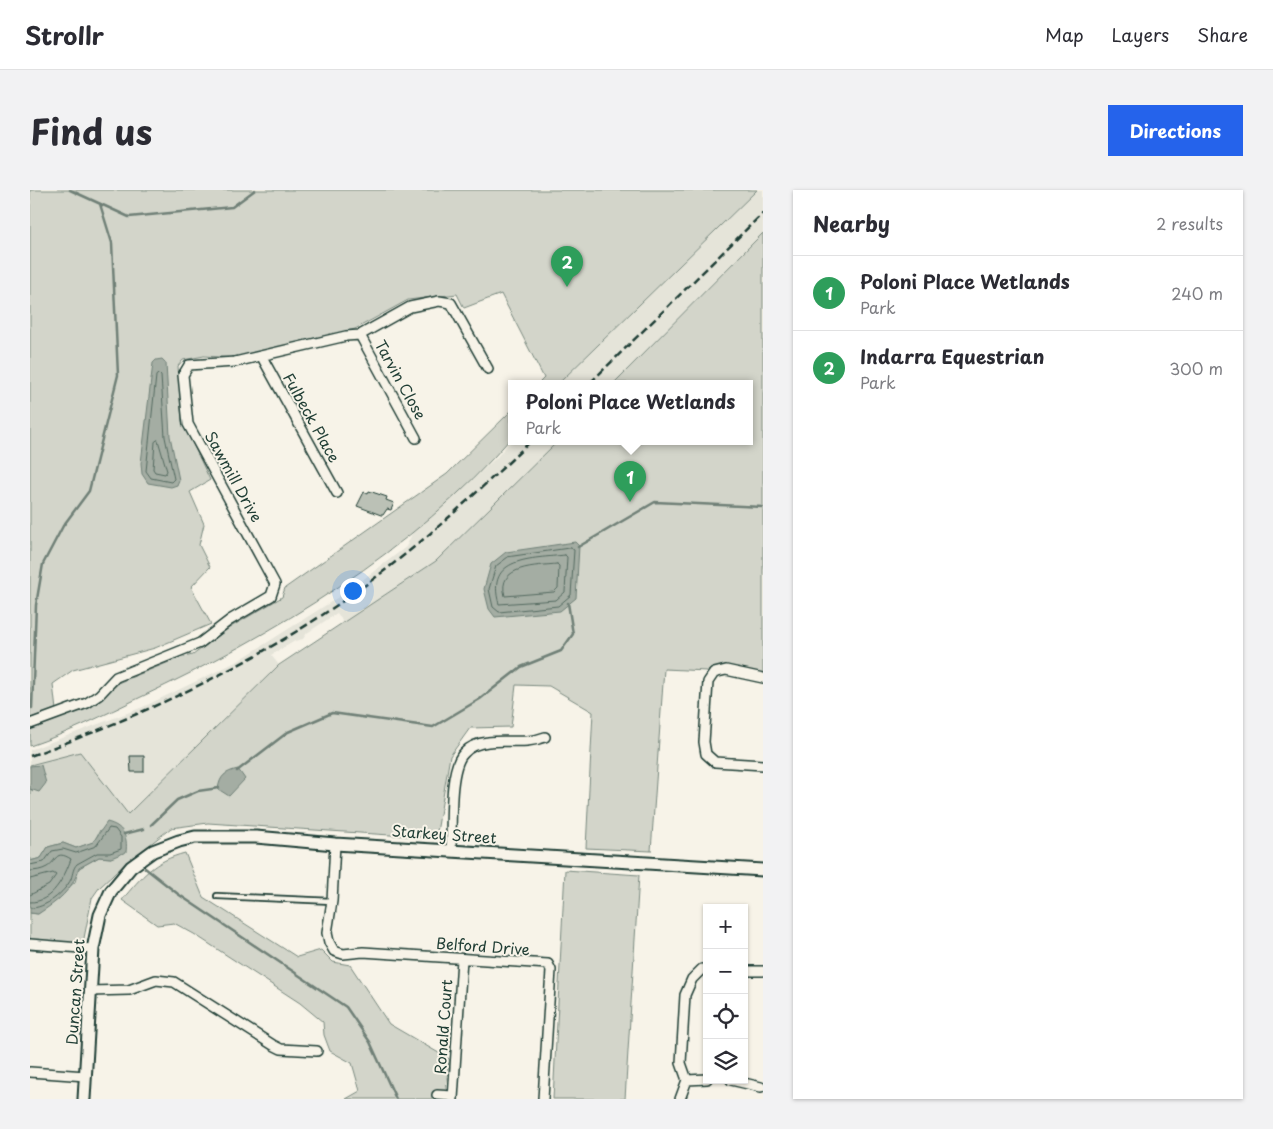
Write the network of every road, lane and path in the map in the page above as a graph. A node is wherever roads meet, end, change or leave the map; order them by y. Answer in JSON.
{"nodes":[{"id":1,"x":360,"y":336,"type":"junction"},
{"id":2,"x":262,"y":357,"type":"junction"},
{"id":3,"x":488,"y":369,"type":"dead end"},
{"id":4,"x":416,"y":438,"type":"dead end"},
{"id":5,"x":336,"y":493,"type":"dead end"},
{"id":6,"x":763,"y":678,"type":"edge"},
{"id":7,"x":30,"y":724,"type":"edge"},
{"id":8,"x":545,"y":737,"type":"dead end"},
{"id":9,"x":763,"y":765,"type":"edge"},
{"id":10,"x":335,"y":844,"type":"junction"},
{"id":11,"x":451,"y":851,"type":"junction"},
{"id":12,"x":130,"y":868,"type":"joint"},
{"id":13,"x":763,"y":870,"type":"edge"},
{"id":14,"x":217,"y":896,"type":"dead end"},
{"id":15,"x":332,"y":901,"type":"junction"},
{"id":16,"x":30,"y":944,"type":"edge"},
{"id":17,"x":93,"y":949,"type":"junction"},
{"id":18,"x":462,"y":959,"type":"junction"},
{"id":19,"x":703,"y":969,"type":"edge"},
{"id":20,"x":748,"y":970,"type":"edge"},
{"id":21,"x":763,"y":971,"type":"edge"},
{"id":22,"x":90,"y":991,"type":"junction"},
{"id":23,"x":317,"y":1051,"type":"dead end"},
{"id":24,"x":30,"y":1072,"type":"edge"},
{"id":25,"x":86,"y":1076,"type":"junction"},
{"id":26,"x":687,"y":1080,"type":"junction"},
{"id":27,"x":703,"y":1080,"type":"edge"},
{"id":28,"x":748,"y":1084,"type":"edge"},
{"id":29,"x":761,"y":1087,"type":"dead end"},
{"id":30,"x":437,"y":1095,"type":"dead end"},
{"id":31,"x":453,"y":1097,"type":"edge"},
{"id":32,"x":84,"y":1099,"type":"edge"},
{"id":33,"x":543,"y":1099,"type":"edge"},
{"id":34,"x":680,"y":1099,"type":"edge"}],
"edges":[{"from":1,"to":2,"type":"street","name":"Sawmill Drive"},
{"from":1,"to":3,"type":"street","name":"Sawmill Drive"},
{"from":1,"to":4,"type":"street","name":"Tarvin Close"},
{"from":2,"to":5,"type":"street","name":"Fulbeck Place"},
{"from":2,"to":7,"type":"street","name":"Sawmill Drive"},
{"from":6,"to":9,"type":"street"},
{"from":8,"to":11,"type":"street"},
{"from":10,"to":11,"type":"street","name":"Starkey Street"},
{"from":10,"to":12,"type":"street","name":"Starkey Street"},
{"from":10,"to":15,"type":"street","name":"Belford Drive"},
{"from":11,"to":13,"type":"street","name":"Starkey Street"},
{"from":12,"to":17,"type":"street","name":"Duncan Street"},
{"from":14,"to":15,"type":"lane"},
{"from":15,"to":18,"type":"street","name":"Belford Drive"},
{"from":16,"to":17,"type":"street"},
{"from":17,"to":22,"type":"street","name":"Duncan Street"},
{"from":18,"to":31,"type":"street","name":"Ronald Court"},
{"from":18,"to":33,"type":"street","name":"Belford Drive"},
{"from":19,"to":26,"type":"street"},
{"from":20,"to":21,"type":"street"},
{"from":22,"to":23,"type":"street"},
{"from":22,"to":25,"type":"street","name":"Duncan Street"},
{"from":24,"to":25,"type":"street"},
{"from":25,"to":32,"type":"street","name":"Duncan Street"},
{"from":26,"to":27,"type":"street"},
{"from":26,"to":34,"type":"street"},
{"from":28,"to":29,"type":"street"},
{"from":30,"to":31,"type":"street","name":"Ronald Court"}]}
